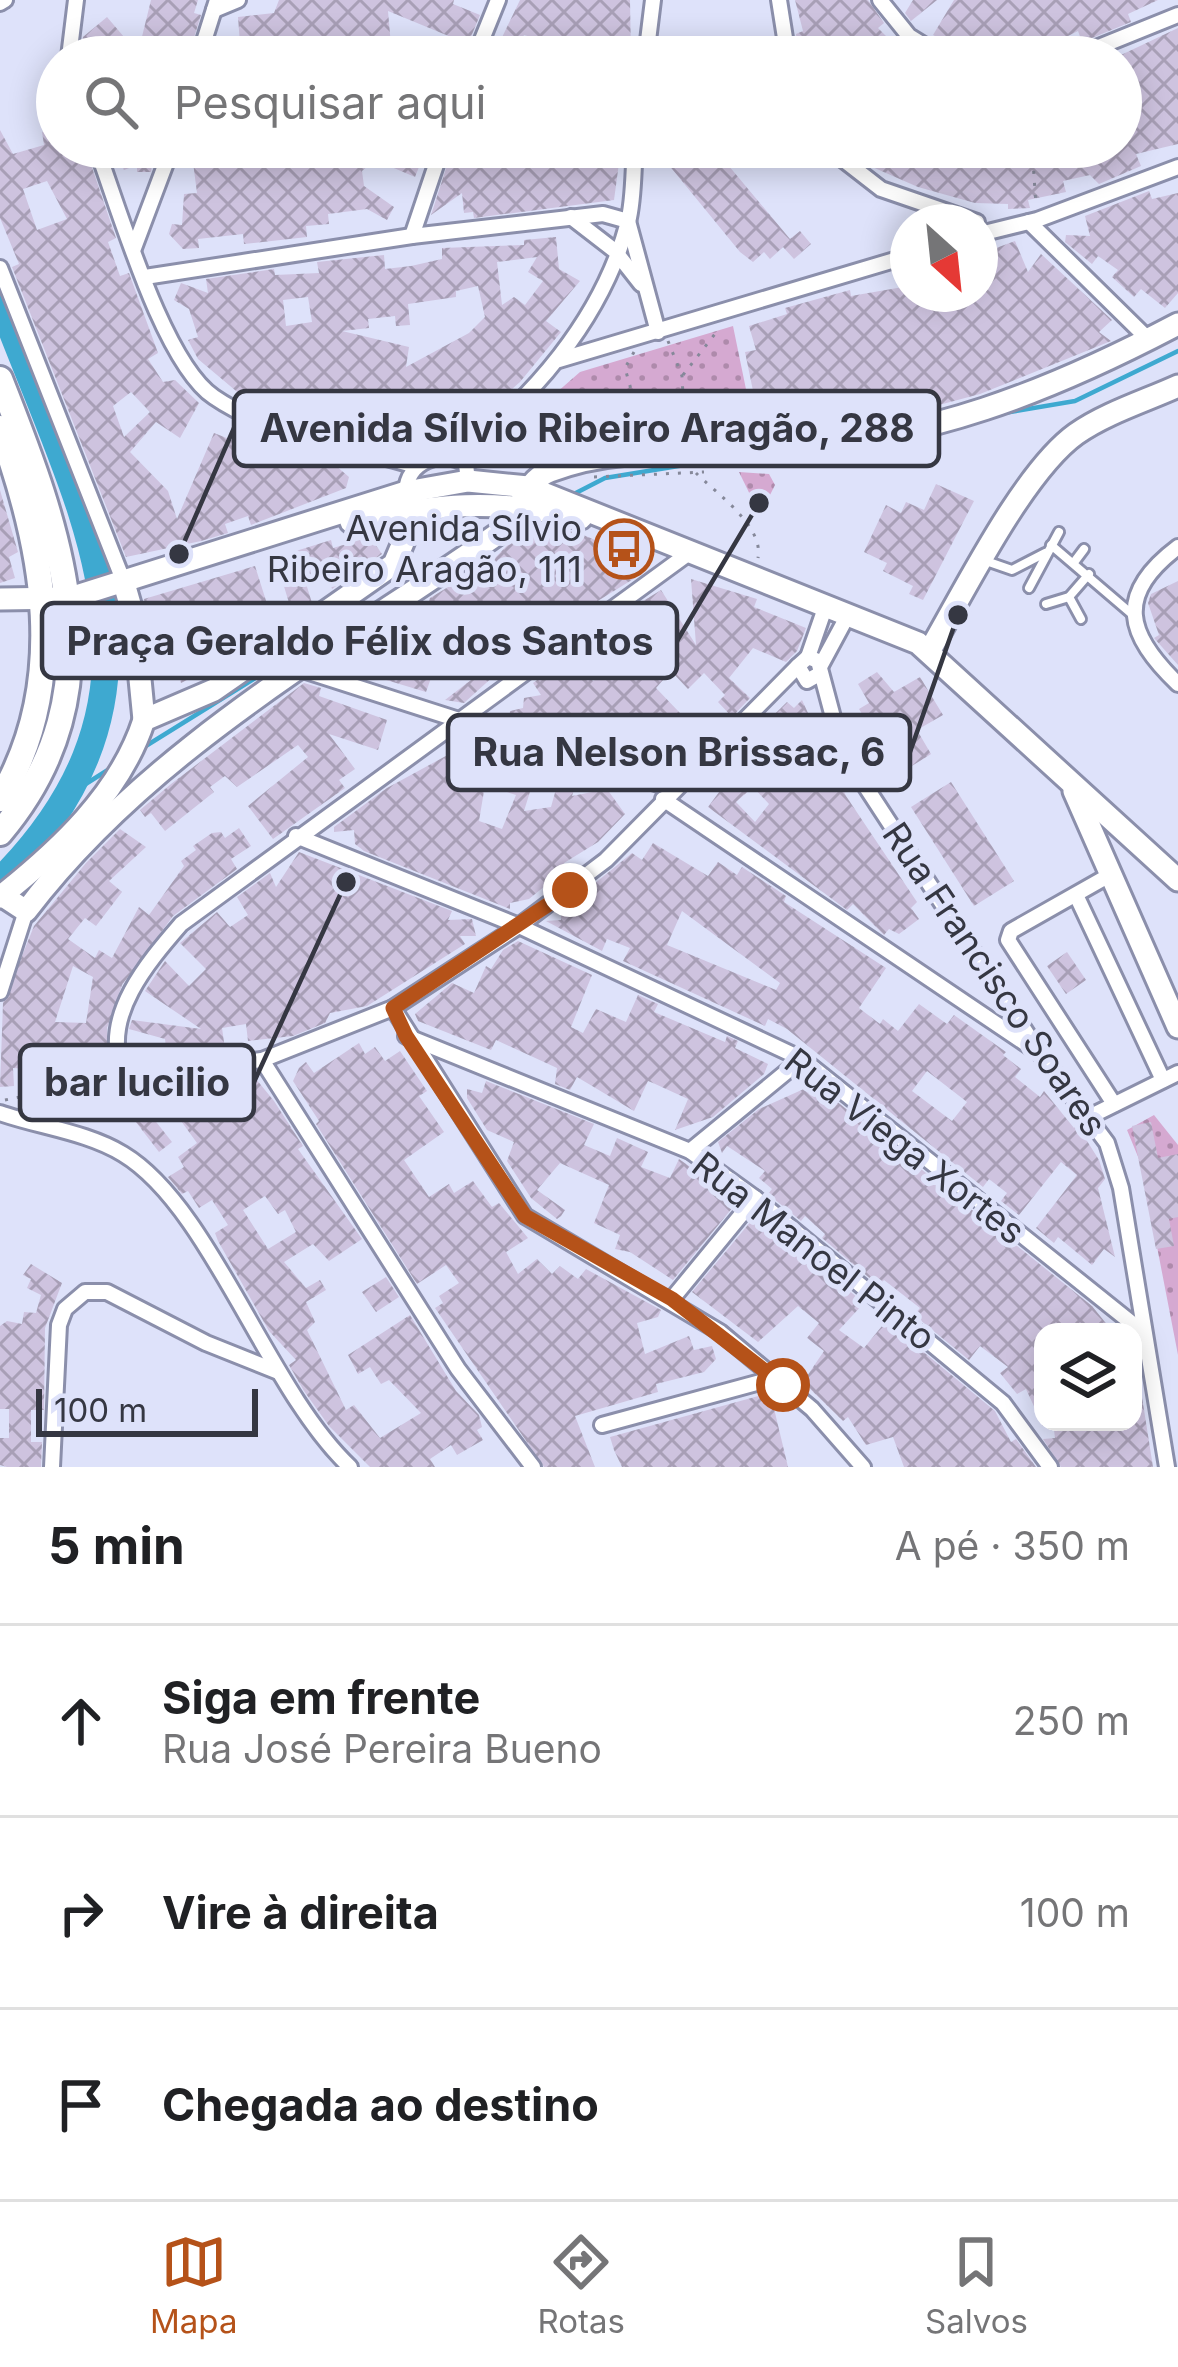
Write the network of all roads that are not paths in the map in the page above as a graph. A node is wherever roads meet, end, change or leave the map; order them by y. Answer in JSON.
{"nodes":[{"id":1,"x":76,"y":0,"type":"edge"},
{"id":2,"x":238,"y":0,"type":"edge"},
{"id":3,"x":498,"y":0,"type":"edge"},
{"id":4,"x":653,"y":0,"type":"edge"},
{"id":5,"x":778,"y":0,"type":"edge"},
{"id":6,"x":880,"y":0,"type":"edge"},
{"id":7,"x":215,"y":5,"type":"edge"},
{"id":8,"x":1178,"y":15,"type":"edge"},
{"id":9,"x":72,"y":36,"type":"edge"},
{"id":10,"x":206,"y":36,"type":"edge"},
{"id":11,"x":483,"y":36,"type":"edge"},
{"id":12,"x":649,"y":36,"type":"edge"},
{"id":13,"x":784,"y":36,"type":"edge"},
{"id":14,"x":909,"y":36,"type":"edge"},
{"id":15,"x":1126,"y":36,"type":"edge"},
{"id":16,"x":1178,"y":166,"type":"edge"},
{"id":17,"x":104,"y":168,"type":"edge"},
{"id":18,"x":164,"y":168,"type":"edge"},
{"id":19,"x":435,"y":168,"type":"edge"},
{"id":20,"x":633,"y":168,"type":"edge"},
{"id":21,"x":851,"y":168,"type":"edge"},
{"id":22,"x":927,"y":204,"type":"edge"},
{"id":23,"x":571,"y":217,"type":"junction"},
{"id":24,"x":628,"y":221,"type":"junction"},
{"id":25,"x":1033,"y":221,"type":"junction"},
{"id":26,"x":998,"y":229,"type":"edge"},
{"id":27,"x":412,"y":236,"type":"junction"},
{"id":28,"x":134,"y":248,"type":"junction"},
{"id":29,"x":615,"y":251,"type":"junction"},
{"id":30,"x":890,"y":261,"type":"edge"},
{"id":31,"x":0,"y":268,"type":"edge"},
{"id":32,"x":145,"y":277,"type":"junction"},
{"id":33,"x":641,"y":284,"type":"junction"},
{"id":34,"x":1178,"y":324,"type":"edge"},
{"id":35,"x":654,"y":338,"type":"junction"},
{"id":36,"x":1148,"y":340,"type":"junction"},
{"id":37,"x":559,"y":361,"type":"junction"},
{"id":38,"x":0,"y":379,"type":"edge"},
{"id":39,"x":1178,"y":386,"type":"edge"},
{"id":40,"x":0,"y":428,"type":"edge"},
{"id":41,"x":485,"y":435,"type":"junction"},
{"id":42,"x":451,"y":457,"type":"junction"},
{"id":43,"x":416,"y":466,"type":"junction"},
{"id":44,"x":467,"y":473,"type":"junction"},
{"id":45,"x":525,"y":496,"type":"junction"},
{"id":46,"x":415,"y":502,"type":"junction"},
{"id":47,"x":627,"y":526,"type":"junction"},
{"id":48,"x":1059,"y":532,"type":"dead end"},
{"id":49,"x":1178,"y":547,"type":"edge"},
{"id":50,"x":1048,"y":549,"type":"junction"},
{"id":51,"x":1084,"y":549,"type":"dead end"},
{"id":52,"x":688,"y":553,"type":"junction"},
{"id":53,"x":983,"y":559,"type":"junction"},
{"id":54,"x":1075,"y":561,"type":"junction"},
{"id":55,"x":1089,"y":574,"type":"junction"},
{"id":56,"x":123,"y":580,"type":"junction"},
{"id":57,"x":1029,"y":588,"type":"dead end"},
{"id":58,"x":1069,"y":597,"type":"junction"},
{"id":59,"x":0,"y":598,"type":"edge"},
{"id":60,"x":58,"y":599,"type":"junction"},
{"id":61,"x":1046,"y":604,"type":"dead end"},
{"id":62,"x":826,"y":605,"type":"junction"},
{"id":63,"x":849,"y":613,"type":"junction"},
{"id":64,"x":1133,"y":615,"type":"junction"},
{"id":65,"x":1082,"y":620,"type":"dead end"},
{"id":66,"x":930,"y":650,"type":"junction"},
{"id":67,"x":303,"y":670,"type":"junction"},
{"id":68,"x":810,"y":670,"type":"junction"},
{"id":69,"x":762,"y":680,"type":"dead end"},
{"id":70,"x":1178,"y":684,"type":"edge"},
{"id":71,"x":774,"y":693,"type":"junction"},
{"id":72,"x":464,"y":718,"type":"junction"},
{"id":73,"x":144,"y":720,"type":"junction"},
{"id":74,"x":136,"y":745,"type":"junction"},
{"id":75,"x":156,"y":771,"type":"junction"},
{"id":76,"x":1071,"y":783,"type":"junction"},
{"id":77,"x":668,"y":794,"type":"junction"},
{"id":78,"x":0,"y":799,"type":"edge"},
{"id":79,"x":0,"y":833,"type":"edge"},
{"id":80,"x":296,"y":836,"type":"junction"},
{"id":81,"x":1108,"y":876,"type":"junction"},
{"id":82,"x":1178,"y":880,"type":"edge"},
{"id":83,"x":1076,"y":895,"type":"junction"},
{"id":84,"x":2,"y":896,"type":"edge"},
{"id":85,"x":26,"y":911,"type":"junction"},
{"id":86,"x":519,"y":926,"type":"junction"},
{"id":87,"x":0,"y":992,"type":"edge"},
{"id":88,"x":393,"y":1008,"type":"junction"},
{"id":89,"x":1178,"y":1027,"type":"edge"},
{"id":90,"x":406,"y":1036,"type":"junction"},
{"id":91,"x":1039,"y":1052,"type":"junction"},
{"id":92,"x":802,"y":1059,"type":"junction"},
{"id":93,"x":262,"y":1060,"type":"junction"},
{"id":94,"x":1178,"y":1072,"type":"edge"},
{"id":95,"x":1163,"y":1079,"type":"junction"},
{"id":96,"x":1114,"y":1104,"type":"junction"},
{"id":97,"x":0,"y":1113,"type":"edge"},
{"id":98,"x":1091,"y":1116,"type":"junction"},
{"id":99,"x":690,"y":1151,"type":"junction"},
{"id":100,"x":755,"y":1198,"type":"junction"},
{"id":101,"x":672,"y":1299,"type":"junction"},
{"id":102,"x":1144,"y":1333,"type":"junction"},
{"id":103,"x":277,"y":1371,"type":"junction"},
{"id":104,"x":775,"y":1378,"type":"junction"},
{"id":105,"x":602,"y":1425,"type":"dead end"},
{"id":106,"x":852,"y":1460,"type":"edge"},
{"id":107,"x":52,"y":1467,"type":"edge"},
{"id":108,"x":350,"y":1467,"type":"edge"},
{"id":109,"x":532,"y":1467,"type":"edge"},
{"id":110,"x":863,"y":1467,"type":"edge"},
{"id":111,"x":1049,"y":1467,"type":"edge"},
{"id":112,"x":1167,"y":1467,"type":"edge"}],
"edges":[{"from":1,"to":9,"type":"street"},
{"from":2,"to":7,"type":"street"},
{"from":3,"to":11,"type":"street"},
{"from":4,"to":12,"type":"street"},
{"from":5,"to":13,"type":"street"},
{"from":6,"to":14,"type":"street"},
{"from":7,"to":10,"type":"street"},
{"from":8,"to":15,"type":"street"},
{"from":16,"to":25,"type":"street"},
{"from":17,"to":28,"type":"street"},
{"from":18,"to":28,"type":"street"},
{"from":19,"to":27,"type":"street"},
{"from":20,"to":24,"type":"street"},
{"from":21,"to":22,"type":"street"},
{"from":23,"to":24,"type":"street"},
{"from":23,"to":27,"type":"street"},
{"from":23,"to":29,"type":"street"},
{"from":24,"to":29,"type":"street"},
{"from":24,"to":33,"type":"street"},
{"from":25,"to":26,"type":"street"},
{"from":25,"to":36,"type":"street"},
{"from":27,"to":32,"type":"street"},
{"from":28,"to":32,"type":"street"},
{"from":29,"to":33,"type":"street"},
{"from":29,"to":37,"type":"street"},
{"from":30,"to":35,"type":"street"},
{"from":31,"to":56,"type":"street"},
{"from":32,"to":43,"type":"street"},
{"from":33,"to":35,"type":"street"},
{"from":34,"to":36,"type":"street"},
{"from":35,"to":37,"type":"street"},
{"from":36,"to":45,"type":"street"},
{"from":37,"to":41,"type":"street"},
{"from":38,"to":60,"type":"main road"},
{"from":39,"to":53,"type":"street"},
{"from":40,"to":60,"type":"main road"},
{"from":41,"to":42,"type":"street"},
{"from":41,"to":44,"type":"street"},
{"from":42,"to":43,"type":"street"},
{"from":42,"to":44,"type":"street"},
{"from":43,"to":46,"type":"street"},
{"from":44,"to":45,"type":"street"},
{"from":44,"to":46,"type":"street"},
{"from":45,"to":46,"type":"street"},
{"from":45,"to":47,"type":"street"},
{"from":45,"to":47,"type":"street"},
{"from":45,"to":67,"type":"street"},
{"from":46,"to":56,"type":"street"},
{"from":46,"to":73,"type":"street"},
{"from":47,"to":52,"type":"street"},
{"from":48,"to":50,"type":"lane"},
{"from":49,"to":64,"type":"street"},
{"from":50,"to":53,"type":"lane"},
{"from":50,"to":54,"type":"lane"},
{"from":50,"to":57,"type":"lane"},
{"from":51,"to":54,"type":"lane"},
{"from":52,"to":62,"type":"street"},
{"from":52,"to":72,"type":"street"},
{"from":53,"to":66,"type":"street"},
{"from":54,"to":55,"type":"lane"},
{"from":55,"to":58,"type":"lane"},
{"from":55,"to":64,"type":"lane"},
{"from":56,"to":60,"type":"street"},
{"from":56,"to":73,"type":"street"},
{"from":58,"to":61,"type":"lane"},
{"from":58,"to":65,"type":"lane"},
{"from":59,"to":60,"type":"street"},
{"from":60,"to":78,"type":"main road"},
{"from":60,"to":79,"type":"main road"},
{"from":62,"to":63,"type":"street"},
{"from":62,"to":68,"type":"street"},
{"from":63,"to":66,"type":"street"},
{"from":63,"to":68,"type":"street"},
{"from":64,"to":70,"type":"street"},
{"from":66,"to":76,"type":"street"},
{"from":67,"to":72,"type":"street"},
{"from":67,"to":75,"type":"street"},
{"from":68,"to":71,"type":"street"},
{"from":68,"to":91,"type":"street","name":"Rua Francisco Soares"},
{"from":69,"to":71,"type":"lane"},
{"from":71,"to":77,"type":"street"},
{"from":72,"to":77,"type":"street"},
{"from":72,"to":80,"type":"street"},
{"from":73,"to":74,"type":"street"},
{"from":74,"to":75,"type":"street"},
{"from":74,"to":84,"type":"street"},
{"from":75,"to":85,"type":"street"},
{"from":76,"to":81,"type":"street"},
{"from":76,"to":82,"type":"street"},
{"from":77,"to":86,"type":"street"},
{"from":77,"to":91,"type":"street"},
{"from":80,"to":86,"type":"street","name":"Rua Viega Xortes"},
{"from":80,"to":93,"type":"street"},
{"from":81,"to":83,"type":"street"},
{"from":81,"to":89,"type":"street"},
{"from":83,"to":95,"type":"street"},
{"from":83,"to":96,"type":"street"},
{"from":84,"to":85,"type":"street"},
{"from":85,"to":87,"type":"street"},
{"from":86,"to":88,"type":"street"},
{"from":86,"to":92,"type":"street","name":"Rua Viega Xortes"},
{"from":88,"to":90,"type":"street"},
{"from":88,"to":93,"type":"street"},
{"from":90,"to":99,"type":"street","name":"Rua Manoel Pinto"},
{"from":90,"to":101,"type":"street"},
{"from":91,"to":98,"type":"street","name":"Rua Francisco Soares"},
{"from":92,"to":99,"type":"street"},
{"from":92,"to":102,"type":"street","name":"Rua Viega Xortes"},
{"from":93,"to":109,"type":"street"},
{"from":94,"to":95,"type":"street"},
{"from":95,"to":96,"type":"street"},
{"from":96,"to":98,"type":"street"},
{"from":97,"to":103,"type":"street"},
{"from":98,"to":102,"type":"street","name":"Rua Francisco Soares"},
{"from":99,"to":100,"type":"street","name":"Rua Manoel Pinto"},
{"from":100,"to":101,"type":"street"},
{"from":100,"to":111,"type":"street","name":"Rua Manoel Pinto"},
{"from":101,"to":104,"type":"street"},
{"from":102,"to":112,"type":"street","name":"Rua Francisco Soares"},
{"from":103,"to":107,"type":"street"},
{"from":103,"to":108,"type":"street"},
{"from":104,"to":105,"type":"street"},
{"from":104,"to":106,"type":"street"},
{"from":106,"to":110,"type":"street"}]}
